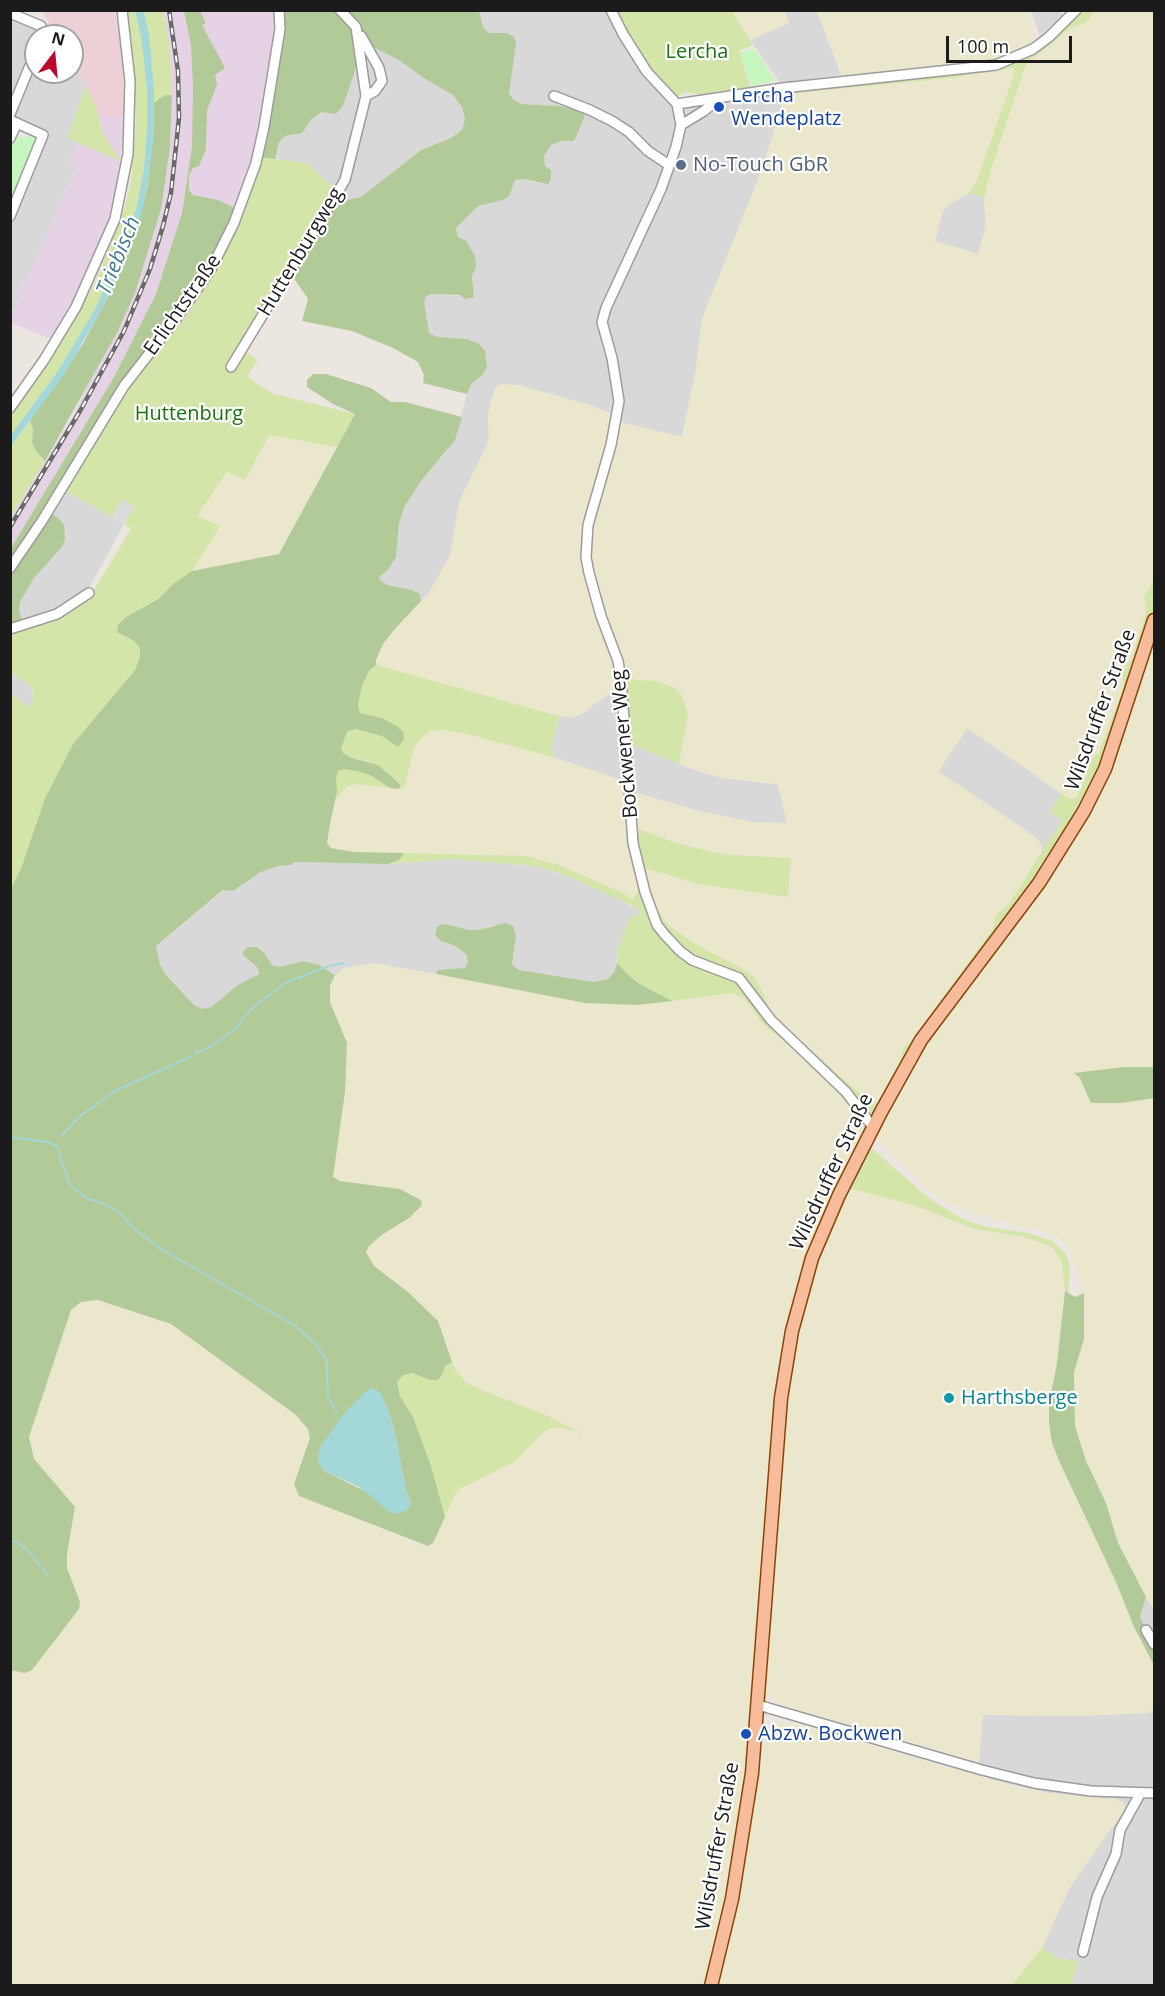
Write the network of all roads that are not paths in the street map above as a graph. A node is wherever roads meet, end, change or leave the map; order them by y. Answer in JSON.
{"nodes":[{"id":1,"x":122,"y":10,"type":"edge"},
{"id":2,"x":279,"y":10,"type":"edge"},
{"id":3,"x":340,"y":10,"type":"edge"},
{"id":4,"x":611,"y":10,"type":"edge"},
{"id":5,"x":1072,"y":12,"type":"edge"},
{"id":6,"x":10,"y":13,"type":"edge"},
{"id":7,"x":38,"y":24,"type":"edge"},
{"id":8,"x":356,"y":27,"type":"junction"},
{"id":9,"x":24,"y":80,"type":"edge"},
{"id":10,"x":366,"y":96,"type":"junction"},
{"id":11,"x":554,"y":96,"type":"dead end"},
{"id":12,"x":718,"y":98,"type":"junction"},
{"id":13,"x":676,"y":104,"type":"junction"},
{"id":14,"x":10,"y":114,"type":"edge"},
{"id":15,"x":14,"y":121,"type":"edge"},
{"id":16,"x":681,"y":125,"type":"junction"},
{"id":17,"x":10,"y":138,"type":"edge"},
{"id":18,"x":669,"y":165,"type":"junction"},
{"id":19,"x":10,"y":216,"type":"edge"},
{"id":20,"x":231,"y":367,"type":"dead end"},
{"id":21,"x":10,"y":408,"type":"edge"},
{"id":22,"x":10,"y":568,"type":"edge"},
{"id":23,"x":89,"y":593,"type":"dead end"},
{"id":24,"x":1155,"y":620,"type":"edge"},
{"id":25,"x":10,"y":629,"type":"edge"},
{"id":26,"x":873,"y":1127,"type":"junction"},
{"id":27,"x":1146,"y":1630,"type":"dead end"},
{"id":28,"x":1155,"y":1644,"type":"edge"},
{"id":29,"x":758,"y":1705,"type":"junction"},
{"id":30,"x":1155,"y":1793,"type":"edge"},
{"id":31,"x":1140,"y":1794,"type":"junction"},
{"id":32,"x":1083,"y":1952,"type":"dead end"},
{"id":33,"x":711,"y":1986,"type":"edge"}],
"edges":[{"from":1,"to":21,"type":"street"},
{"from":2,"to":22,"type":"street","name":"Erlichtstraße"},
{"from":3,"to":8,"type":"street","name":"Huttenburgweg"},
{"from":4,"to":13,"type":"street"},
{"from":5,"to":12,"type":"street"},
{"from":6,"to":7,"type":"street"},
{"from":8,"to":10,"type":"street","name":"Huttenburgweg"},
{"from":8,"to":10,"type":"street","name":"Huttenburgweg"},
{"from":9,"to":14,"type":"street"},
{"from":10,"to":20,"type":"street","name":"Huttenburgweg"},
{"from":11,"to":18,"type":"street"},
{"from":12,"to":13,"type":"street"},
{"from":12,"to":16,"type":"street"},
{"from":13,"to":16,"type":"street","name":"Bockwener Weg"},
{"from":15,"to":17,"type":"street"},
{"from":15,"to":19,"type":"street"},
{"from":16,"to":18,"type":"street","name":"Bockwener Weg"},
{"from":18,"to":26,"type":"street","name":"Bockwener Weg"},
{"from":23,"to":25,"type":"street"},
{"from":24,"to":26,"type":"main road","name":"Wilsdruffer Straße"},
{"from":26,"to":29,"type":"main road","name":"Wilsdruffer Straße"},
{"from":27,"to":28,"type":"street"},
{"from":29,"to":31,"type":"street"},
{"from":29,"to":33,"type":"main road","name":"Wilsdruffer Straße"},
{"from":30,"to":31,"type":"street"},
{"from":31,"to":32,"type":"street"}]}
